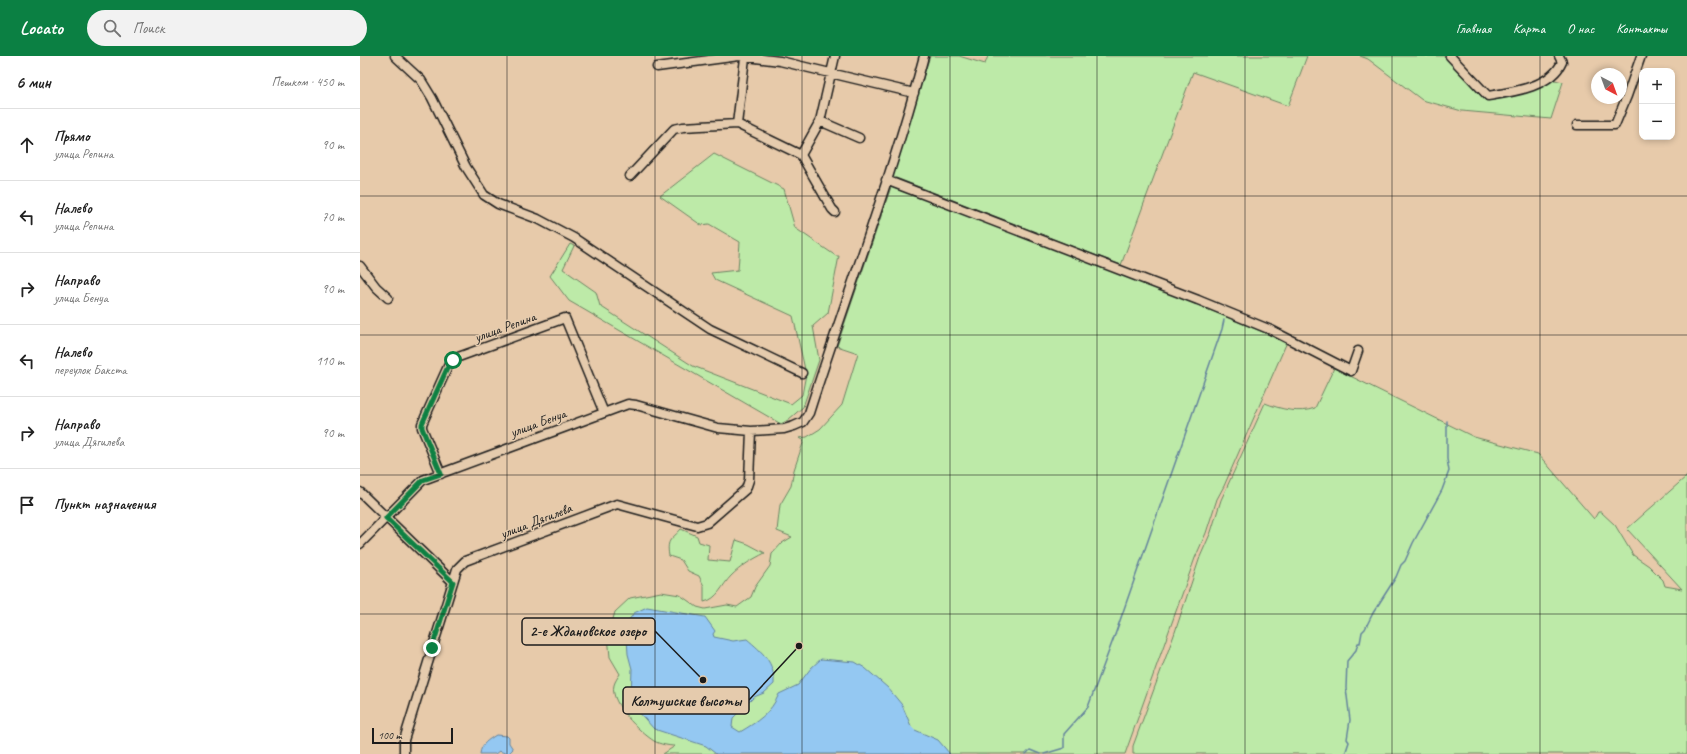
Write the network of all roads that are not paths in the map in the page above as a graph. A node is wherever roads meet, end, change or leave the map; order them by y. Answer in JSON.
{"nodes":[{"id":1,"x":395,"y":56,"type":"edge"},
{"id":2,"x":835,"y":56,"type":"edge"},
{"id":3,"x":924,"y":56,"type":"edge"},
{"id":4,"x":1450,"y":56,"type":"edge"},
{"id":5,"x":1559,"y":56,"type":"edge"},
{"id":6,"x":1640,"y":56,"type":"edge"},
{"id":7,"x":745,"y":58,"type":"junction"},
{"id":8,"x":781,"y":59,"type":"edge"},
{"id":9,"x":657,"y":67,"type":"dead end"},
{"id":10,"x":832,"y":74,"type":"junction"},
{"id":11,"x":910,"y":92,"type":"junction"},
{"id":12,"x":820,"y":121,"type":"junction"},
{"id":13,"x":737,"y":124,"type":"junction"},
{"id":14,"x":1577,"y":125,"type":"dead end"},
{"id":15,"x":859,"y":138,"type":"dead end"},
{"id":16,"x":801,"y":155,"type":"junction"},
{"id":17,"x":630,"y":176,"type":"dead end"},
{"id":18,"x":886,"y":180,"type":"junction"},
{"id":19,"x":835,"y":212,"type":"dead end"},
{"id":20,"x":360,"y":266,"type":"edge"},
{"id":21,"x":388,"y":298,"type":"dead end"},
{"id":22,"x":1358,"y":351,"type":"dead end"},
{"id":23,"x":802,"y":373,"type":"dead end"},
{"id":24,"x":604,"y":413,"type":"junction"},
{"id":25,"x":751,"y":431,"type":"junction"},
{"id":26,"x":441,"y":474,"type":"junction"},
{"id":27,"x":360,"y":492,"type":"edge"},
{"id":28,"x":386,"y":518,"type":"junction"},
{"id":29,"x":360,"y":544,"type":"edge"},
{"id":30,"x":453,"y":582,"type":"junction"},
{"id":31,"x":404,"y":754,"type":"edge"}],
"edges":[{"from":1,"to":23,"type":"street"},
{"from":2,"to":10,"type":"street"},
{"from":3,"to":11,"type":"street","name":"улица Бенуа"},
{"from":4,"to":5,"type":"street"},
{"from":6,"to":14,"type":"street"},
{"from":7,"to":8,"type":"street"},
{"from":7,"to":9,"type":"street"},
{"from":7,"to":13,"type":"street"},
{"from":8,"to":10,"type":"street"},
{"from":10,"to":11,"type":"street"},
{"from":10,"to":12,"type":"street"},
{"from":11,"to":18,"type":"street","name":"улица Бенуа"},
{"from":12,"to":15,"type":"street"},
{"from":12,"to":16,"type":"street"},
{"from":13,"to":16,"type":"street"},
{"from":13,"to":17,"type":"street"},
{"from":16,"to":19,"type":"street"},
{"from":18,"to":22,"type":"street"},
{"from":18,"to":25,"type":"street","name":"улица Бенуа"},
{"from":20,"to":21,"type":"street"},
{"from":24,"to":25,"type":"street","name":"улица Бенуа"},
{"from":24,"to":26,"type":"street","name":"улица Бенуа"},
{"from":24,"to":26,"type":"street","name":"улица Репина"},
{"from":25,"to":30,"type":"street","name":"улица Дягилева"},
{"from":26,"to":28,"type":"street","name":"улица Бенуа"},
{"from":27,"to":28,"type":"street"},
{"from":28,"to":29,"type":"street","name":"улица Бенуа"},
{"from":28,"to":30,"type":"street"},
{"from":30,"to":31,"type":"street","name":"улица Дягилева"}]}
